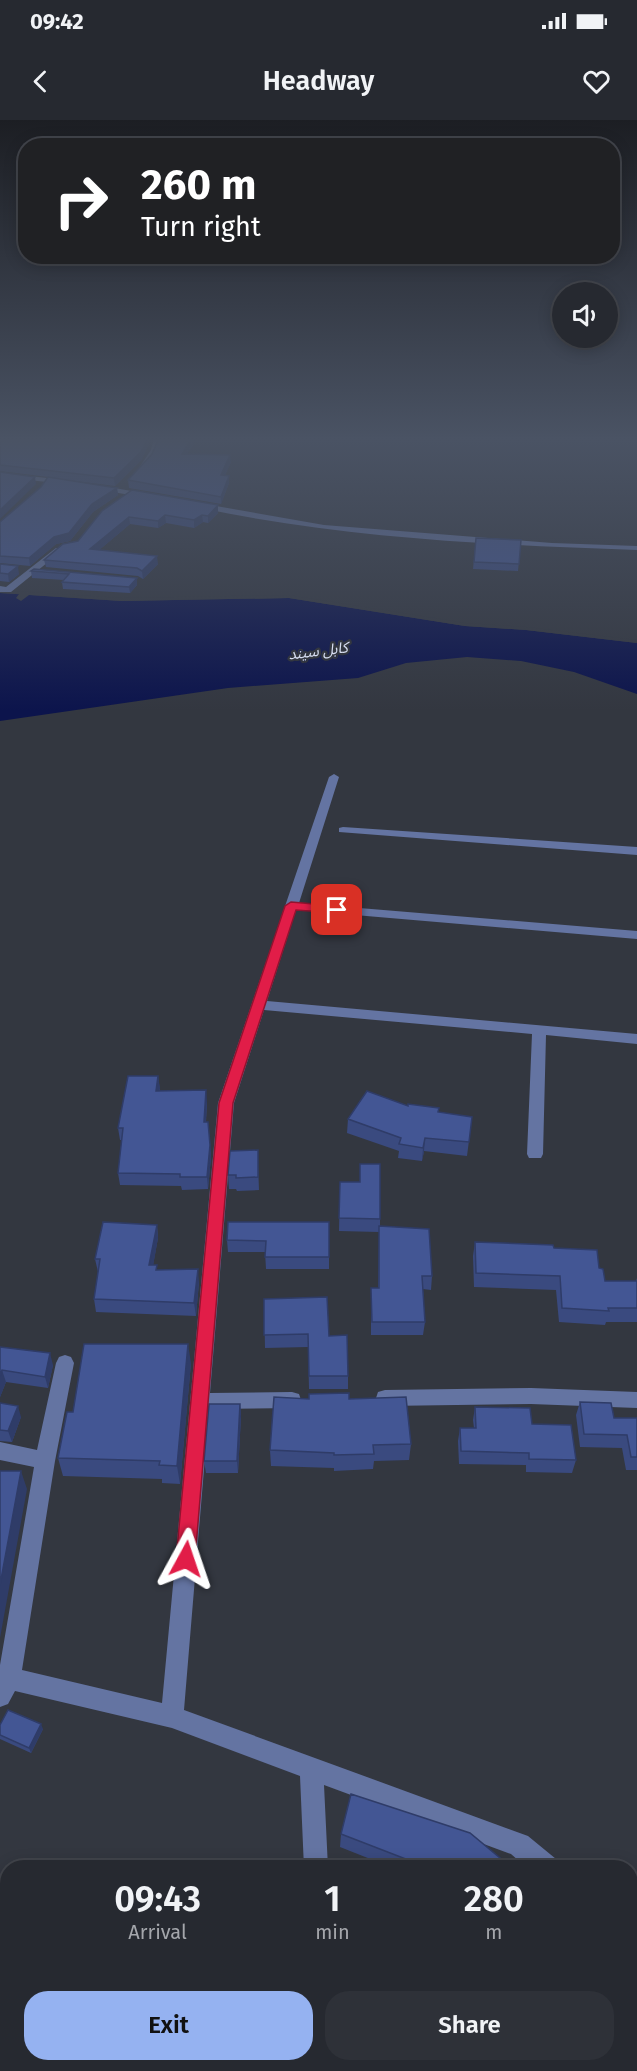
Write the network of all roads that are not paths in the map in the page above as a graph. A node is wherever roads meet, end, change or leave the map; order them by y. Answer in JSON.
{"nodes":[{"id":1,"x":350,"y":529,"type":"edge"},
{"id":2,"x":67,"y":547,"type":"edge"},
{"id":3,"x":637,"y":548,"type":"edge"},
{"id":4,"x":22,"y":569,"type":"dead end"},
{"id":5,"x":34,"y":570,"type":"junction"},
{"id":6,"x":45,"y":571,"type":"edge"},
{"id":7,"x":0,"y":589,"type":"edge"},
{"id":8,"x":334,"y":777,"type":"dead end"},
{"id":9,"x":343,"y":830,"type":"dead end"},
{"id":10,"x":637,"y":851,"type":"edge"},
{"id":11,"x":291,"y":906,"type":"junction"},
{"id":12,"x":637,"y":935,"type":"edge"},
{"id":13,"x":259,"y":1005,"type":"junction"},
{"id":14,"x":539,"y":1030,"type":"junction"},
{"id":15,"x":637,"y":1039,"type":"edge"},
{"id":16,"x":535,"y":1154,"type":"dead end"},
{"id":17,"x":65,"y":1363,"type":"dead end"},
{"id":18,"x":371,"y":1399,"type":"edge"},
{"id":19,"x":314,"y":1400,"type":"edge"},
{"id":20,"x":637,"y":1400,"type":"edge"},
{"id":21,"x":199,"y":1401,"type":"junction"},
{"id":22,"x":0,"y":1451,"type":"edge"},
{"id":23,"x":45,"y":1461,"type":"junction"},
{"id":24,"x":3,"y":1684,"type":"edge"},
{"id":25,"x":172,"y":1717,"type":"junction"},
{"id":26,"x":312,"y":1770,"type":"junction"},
{"id":27,"x":316,"y":1860,"type":"edge"},
{"id":28,"x":537,"y":1860,"type":"edge"}],
"edges":[{"from":1,"to":3,"type":"street"},
{"from":2,"to":5,"type":"street"},
{"from":4,"to":5,"type":"street"},
{"from":5,"to":6,"type":"street"},
{"from":5,"to":7,"type":"street"},
{"from":8,"to":11,"type":"street"},
{"from":9,"to":10,"type":"street"},
{"from":11,"to":12,"type":"street"},
{"from":11,"to":13,"type":"street"},
{"from":13,"to":14,"type":"street"},
{"from":13,"to":21,"type":"street"},
{"from":14,"to":15,"type":"street"},
{"from":14,"to":16,"type":"street"},
{"from":17,"to":23,"type":"street"},
{"from":18,"to":20,"type":"street"},
{"from":19,"to":21,"type":"street"},
{"from":21,"to":25,"type":"street"},
{"from":22,"to":23,"type":"street"},
{"from":23,"to":24,"type":"street"},
{"from":24,"to":25,"type":"street"},
{"from":25,"to":26,"type":"street"},
{"from":26,"to":27,"type":"street"},
{"from":26,"to":28,"type":"street"}]}
